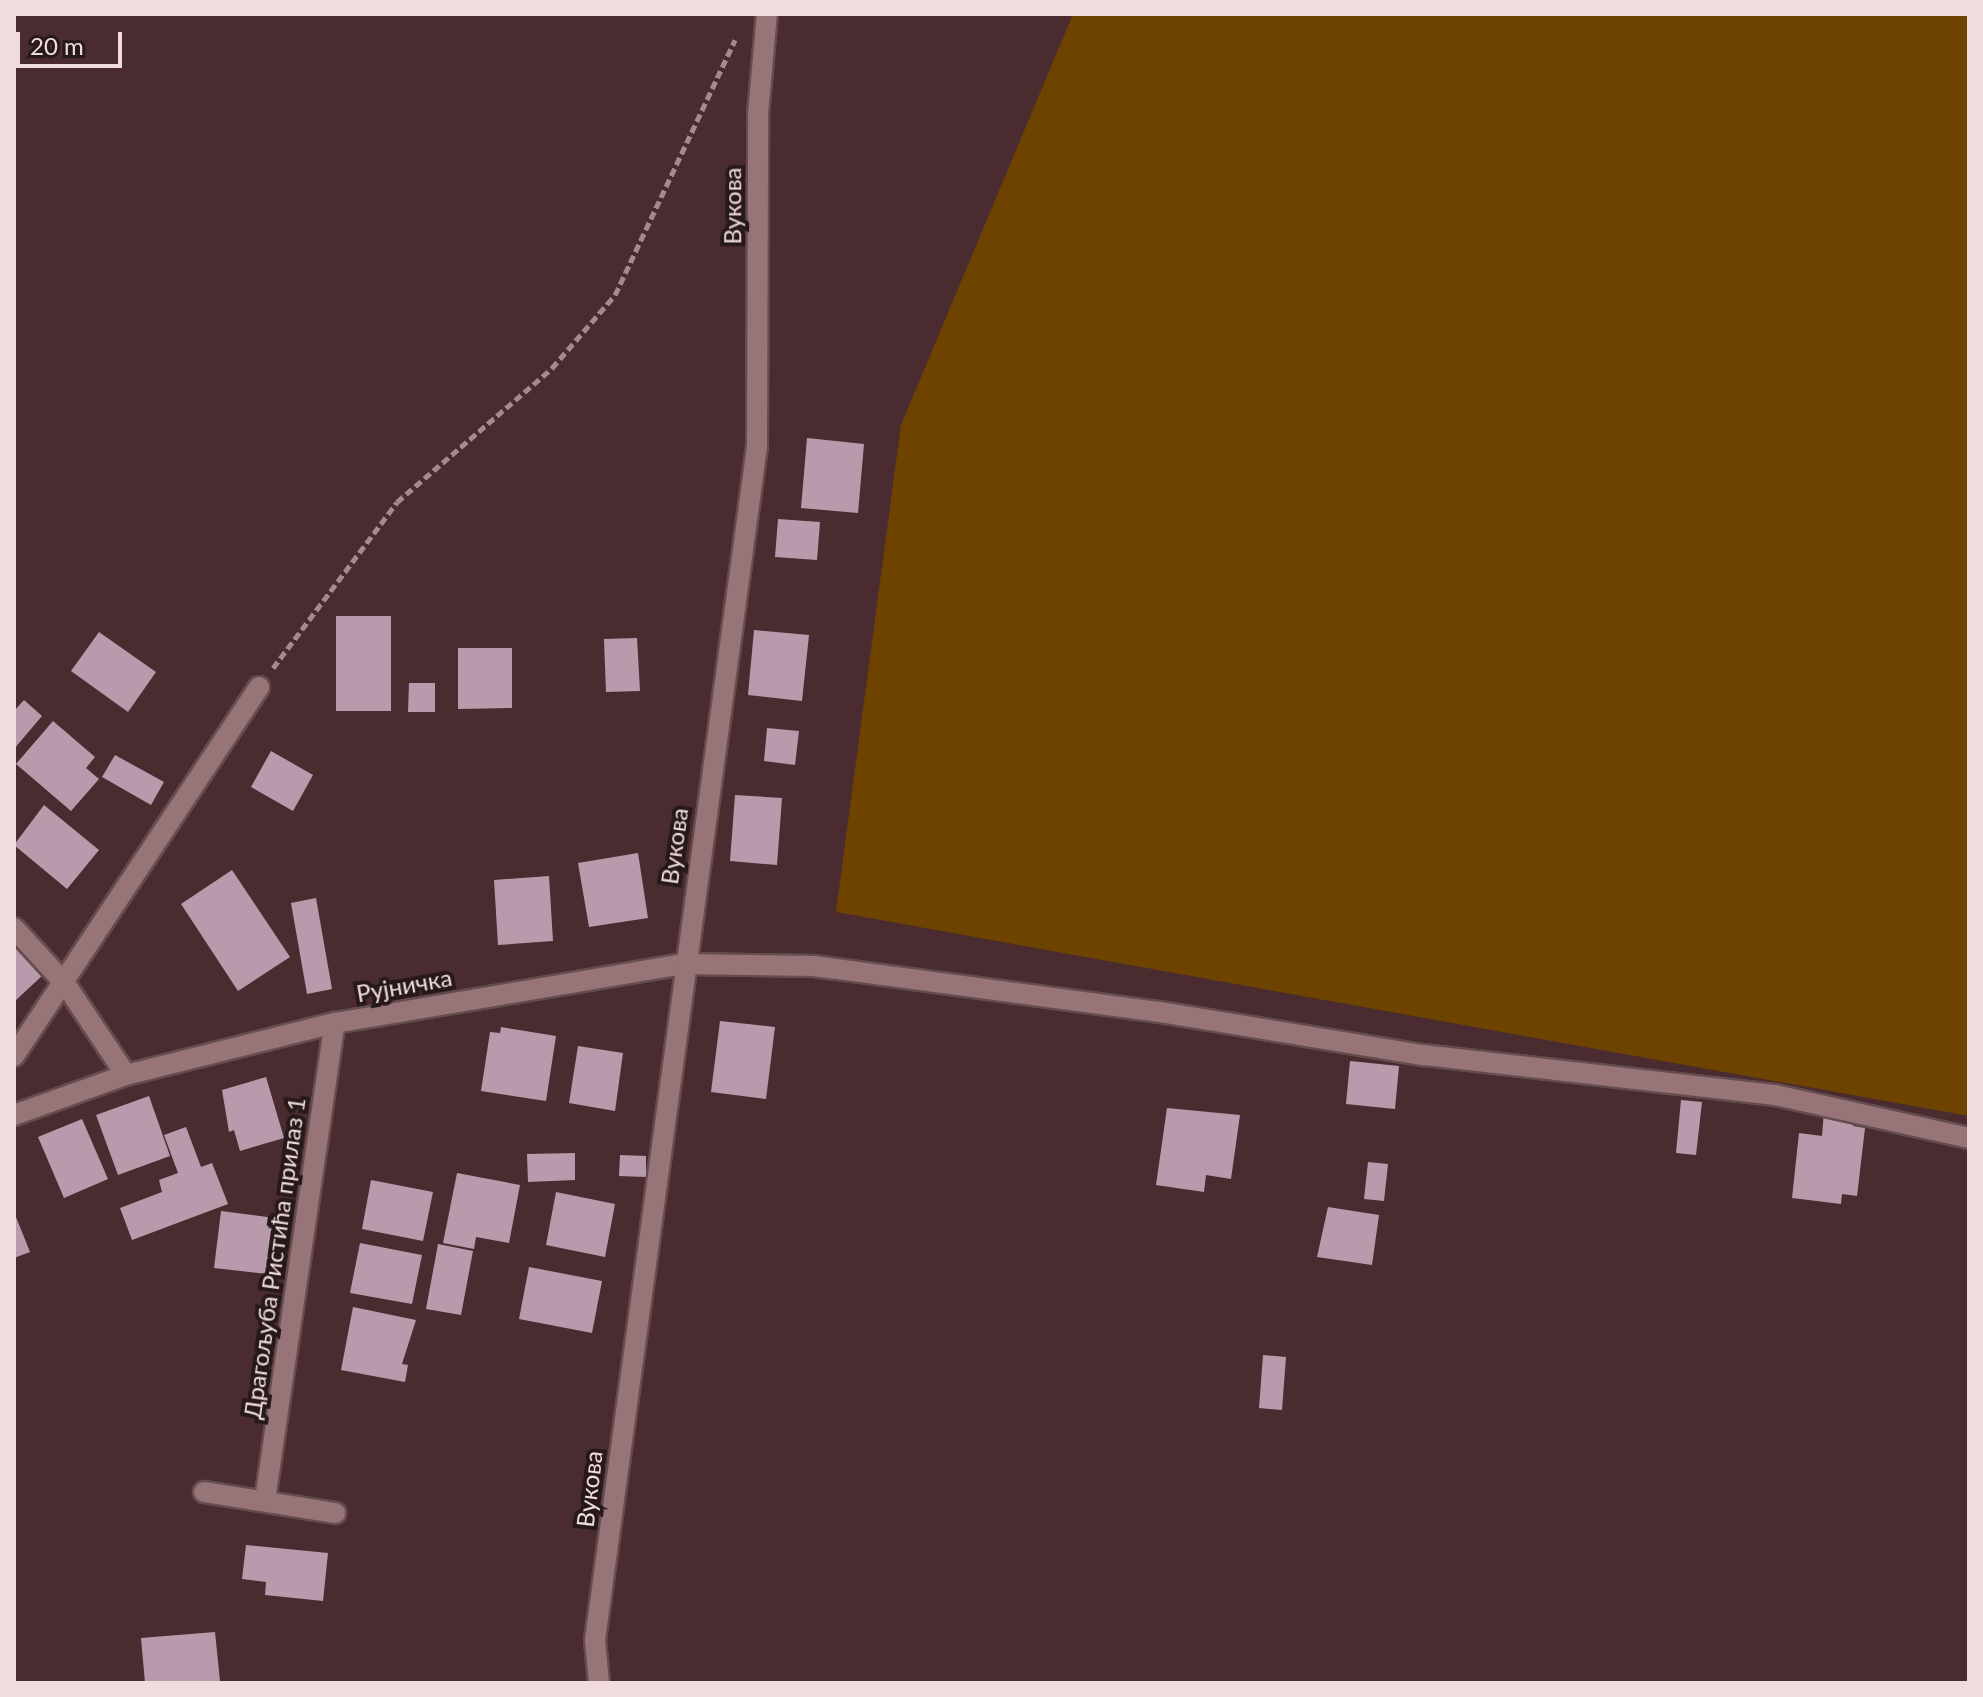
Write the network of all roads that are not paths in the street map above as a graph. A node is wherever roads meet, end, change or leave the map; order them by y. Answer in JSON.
{"nodes":[{"id":1,"x":767,"y":14,"type":"edge"},
{"id":2,"x":259,"y":687,"type":"road end"},
{"id":3,"x":14,"y":928,"type":"edge"},
{"id":4,"x":684,"y":964,"type":"junction"},
{"id":5,"x":66,"y":985,"type":"junction"},
{"id":6,"x":335,"y":1023,"type":"junction"},
{"id":7,"x":14,"y":1056,"type":"edge"},
{"id":8,"x":126,"y":1075,"type":"junction"},
{"id":9,"x":14,"y":1115,"type":"edge"},
{"id":10,"x":1969,"y":1138,"type":"edge"},
{"id":11,"x":204,"y":1492,"type":"dead end"},
{"id":12,"x":265,"y":1500,"type":"junction"},
{"id":13,"x":335,"y":1513,"type":"dead end"},
{"id":14,"x":599,"y":1683,"type":"edge"}],
"edges":[{"from":1,"to":4,"type":"street","name":"Вукова"},
{"from":2,"to":5,"type":"street"},
{"from":3,"to":5,"type":"street"},
{"from":4,"to":6,"type":"street","name":"Рујничка"},
{"from":4,"to":10,"type":"street","name":"Рујничка"},
{"from":4,"to":14,"type":"street","name":"Вукова"},
{"from":5,"to":7,"type":"street"},
{"from":5,"to":8,"type":"street"},
{"from":6,"to":8,"type":"street","name":"Рујничка"},
{"from":6,"to":12,"type":"street","name":"Драгољуба Ристића прилаз 1"},
{"from":8,"to":9,"type":"street","name":"Рујничка"},
{"from":11,"to":12,"type":"street"},
{"from":12,"to":13,"type":"street"}]}
